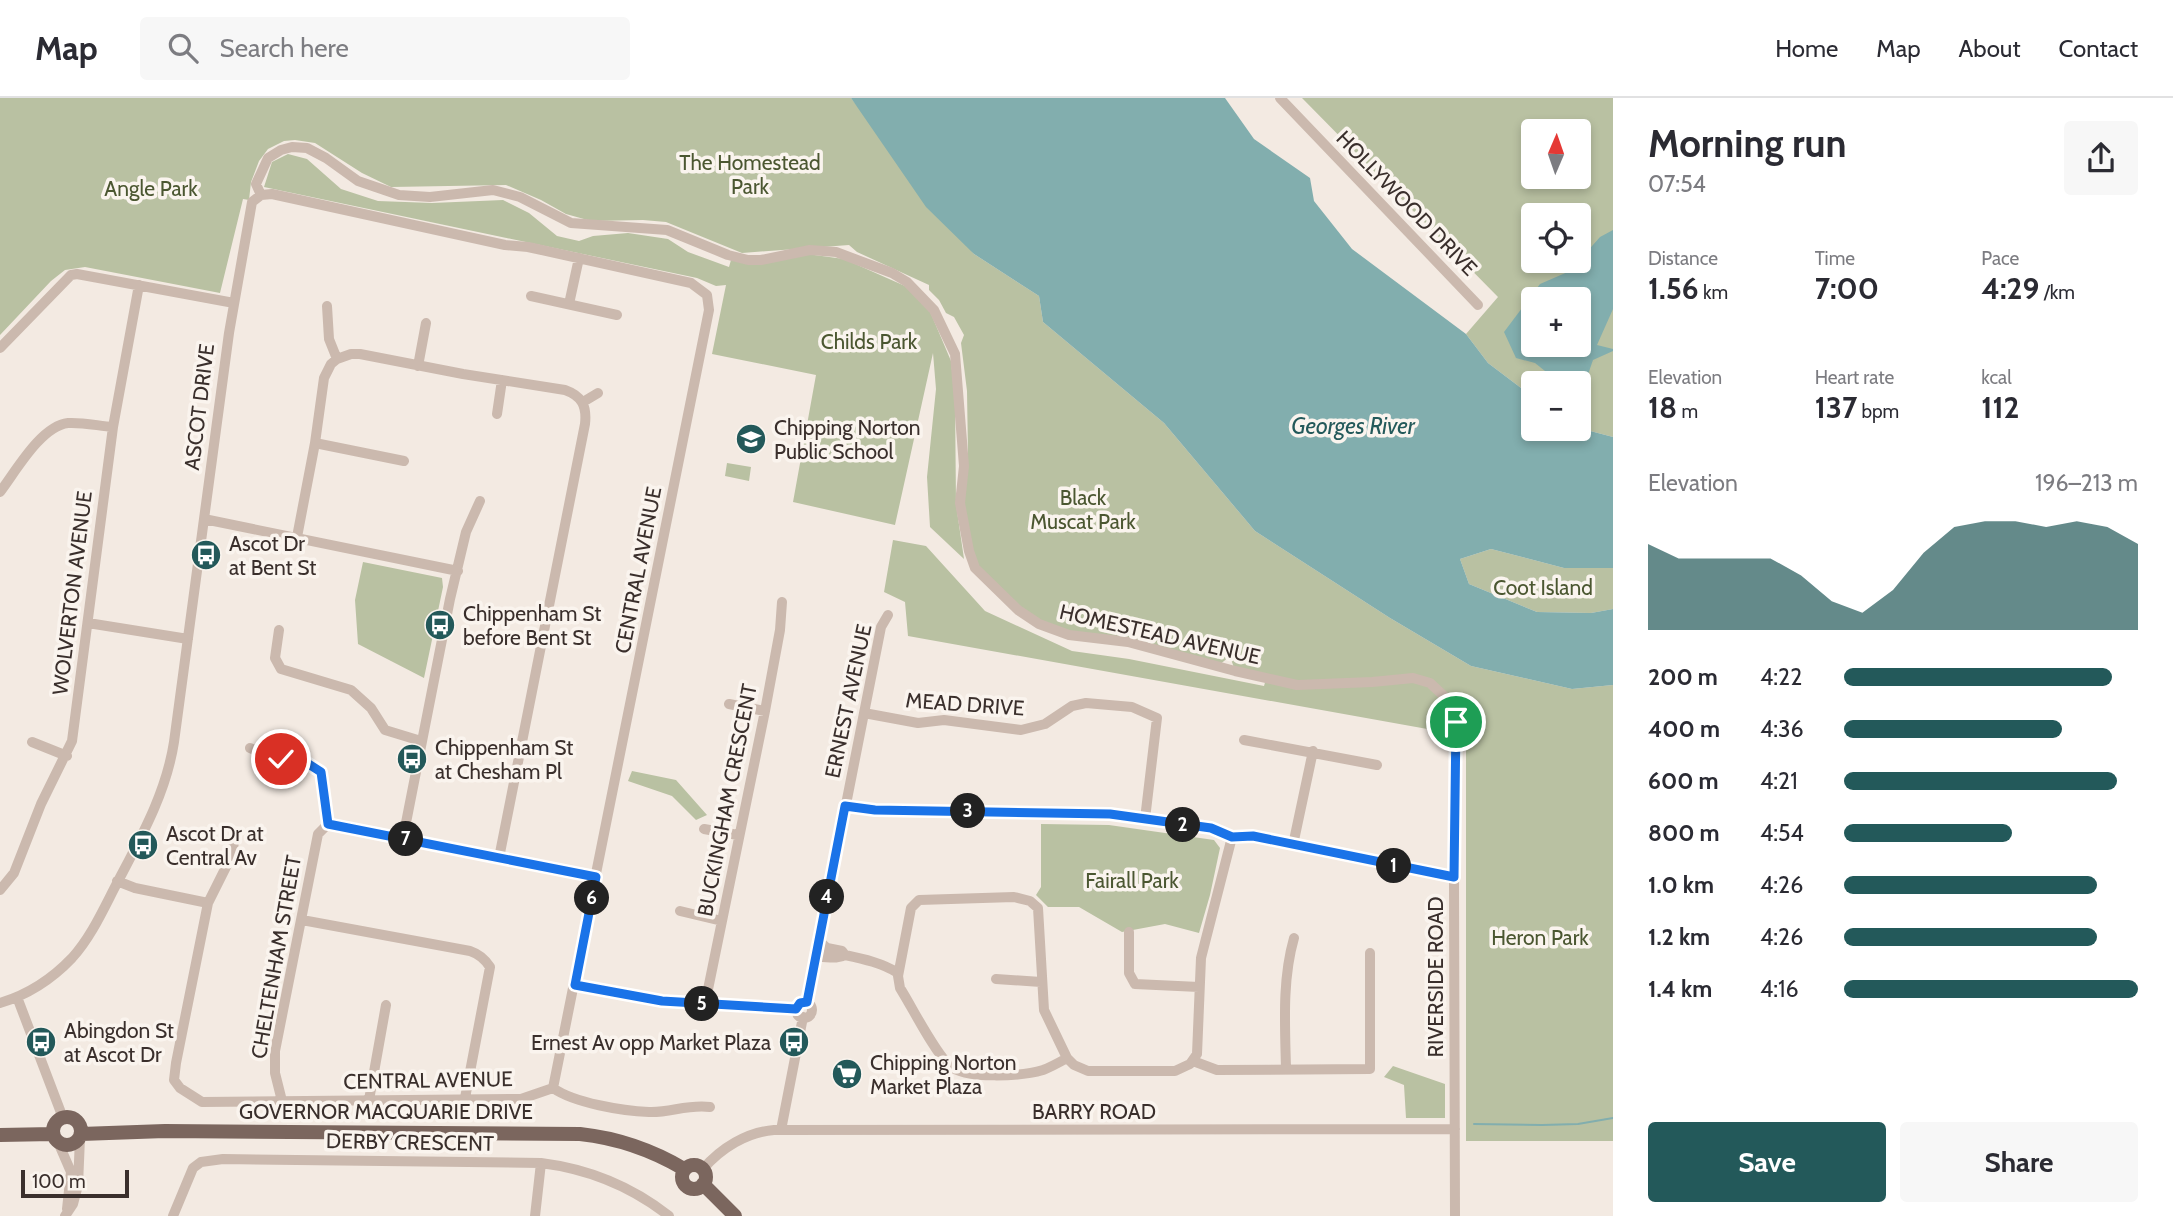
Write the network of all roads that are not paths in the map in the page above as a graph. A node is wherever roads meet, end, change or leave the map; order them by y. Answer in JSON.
{"nodes":[{"id":1,"x":1280,"y":98,"type":"edge"},
{"id":2,"x":261,"y":195,"type":"junction"},
{"id":3,"x":579,"y":258,"type":"junction"},
{"id":4,"x":139,"y":285,"type":"junction"},
{"id":5,"x":531,"y":296,"type":"dead end"},
{"id":6,"x":233,"y":303,"type":"junction"},
{"id":7,"x":569,"y":304,"type":"junction"},
{"id":8,"x":1478,"y":305,"type":"dead end"},
{"id":9,"x":327,"y":306,"type":"dead end"},
{"id":10,"x":617,"y":315,"type":"dead end"},
{"id":11,"x":426,"y":323,"type":"dead end"},
{"id":12,"x":0,"y":348,"type":"edge"},
{"id":13,"x":337,"y":359,"type":"junction"},
{"id":14,"x":418,"y":366,"type":"junction"},
{"id":15,"x":502,"y":380,"type":"junction"},
{"id":16,"x":598,"y":393,"type":"dead end"},
{"id":17,"x":583,"y":402,"type":"junction"},
{"id":18,"x":497,"y":414,"type":"dead end"},
{"id":19,"x":113,"y":427,"type":"junction"},
{"id":20,"x":315,"y":443,"type":"junction"},
{"id":21,"x":404,"y":461,"type":"dead end"},
{"id":22,"x":0,"y":492,"type":"edge"},
{"id":23,"x":480,"y":500,"type":"dead end"},
{"id":24,"x":204,"y":519,"type":"junction"},
{"id":25,"x":297,"y":537,"type":"junction"},
{"id":26,"x":458,"y":571,"type":"junction"},
{"id":27,"x":782,"y":603,"type":"dead end"},
{"id":28,"x":888,"y":615,"type":"dead end"},
{"id":29,"x":88,"y":623,"type":"junction"},
{"id":30,"x":279,"y":630,"type":"dead end"},
{"id":31,"x":188,"y":639,"type":"junction"},
{"id":32,"x":1446,"y":698,"type":"joint"},
{"id":33,"x":729,"y":704,"type":"dead end"},
{"id":34,"x":765,"y":711,"type":"junction"},
{"id":35,"x":864,"y":713,"type":"junction"},
{"id":36,"x":1244,"y":740,"type":"dead end"},
{"id":37,"x":421,"y":741,"type":"junction"},
{"id":38,"x":32,"y":742,"type":"dead end"},
{"id":39,"x":250,"y":748,"type":"dead end"},
{"id":40,"x":1313,"y":751,"type":"junction"},
{"id":41,"x":67,"y":756,"type":"junction"},
{"id":42,"x":1377,"y":765,"type":"dead end"},
{"id":43,"x":845,"y":806,"type":"junction"},
{"id":44,"x":1145,"y":819,"type":"junction"},
{"id":45,"x":328,"y":824,"type":"junction"},
{"id":46,"x":704,"y":829,"type":"dead end"},
{"id":47,"x":235,"y":835,"type":"dead end"},
{"id":48,"x":738,"y":835,"type":"junction"},
{"id":49,"x":1232,"y":837,"type":"junction"},
{"id":50,"x":402,"y":838,"type":"junction"},
{"id":51,"x":1293,"y":845,"type":"junction"},
{"id":52,"x":499,"y":858,"type":"junction"},
{"id":53,"x":596,"y":877,"type":"junction"},
{"id":54,"x":1454,"y":877,"type":"junction"},
{"id":55,"x":117,"y":881,"type":"junction"},
{"id":56,"x":0,"y":890,"type":"edge"},
{"id":57,"x":208,"y":903,"type":"junction"},
{"id":58,"x":680,"y":911,"type":"dead end"},
{"id":59,"x":302,"y":920,"type":"junction"},
{"id":60,"x":722,"y":921,"type":"junction"},
{"id":61,"x":1129,"y":932,"type":"dead end"},
{"id":62,"x":1294,"y":938,"type":"dead end"},
{"id":63,"x":819,"y":941,"type":"junction"},
{"id":64,"x":1370,"y":953,"type":"dead end"},
{"id":65,"x":845,"y":955,"type":"junction"},
{"id":66,"x":816,"y":957,"type":"junction"},
{"id":67,"x":901,"y":960,"type":"junction"},
{"id":68,"x":875,"y":962,"type":"junction"},
{"id":69,"x":898,"y":973,"type":"junction"},
{"id":70,"x":996,"y":979,"type":"dead end"},
{"id":71,"x":1041,"y":982,"type":"junction"},
{"id":72,"x":575,"y":985,"type":"junction"},
{"id":73,"x":1199,"y":987,"type":"junction"},
{"id":74,"x":17,"y":997,"type":"junction"},
{"id":75,"x":0,"y":1003,"type":"edge"},
{"id":76,"x":705,"y":1004,"type":"junction"},
{"id":77,"x":386,"y":1005,"type":"dead end"},
{"id":78,"x":799,"y":1013,"type":"junction"},
{"id":79,"x":1067,"y":1058,"type":"junction"},
{"id":80,"x":1193,"y":1061,"type":"junction"},
{"id":81,"x":1286,"y":1069,"type":"junction"},
{"id":82,"x":553,"y":1088,"type":"junction"},
{"id":83,"x":465,"y":1098,"type":"junction"},
{"id":84,"x":369,"y":1100,"type":"junction"},
{"id":85,"x":282,"y":1101,"type":"junction"},
{"id":86,"x":710,"y":1107,"type":"dead end"},
{"id":87,"x":63,"y":1118,"type":"junction"},
{"id":88,"x":1455,"y":1129,"type":"junction"},
{"id":89,"x":781,"y":1130,"type":"junction"},
{"id":90,"x":0,"y":1135,"type":"edge"},
{"id":91,"x":80,"y":1136,"type":"junction"},
{"id":92,"x":56,"y":1138,"type":"junction"},
{"id":93,"x":541,"y":1163,"type":"junction"},
{"id":94,"x":703,"y":1169,"type":"junction"},
{"id":95,"x":684,"y":1170,"type":"junction"},
{"id":96,"x":703,"y":1184,"type":"junction"},
{"id":97,"x":66,"y":1214,"type":"edge"},
{"id":98,"x":173,"y":1216,"type":"edge"},
{"id":99,"x":535,"y":1216,"type":"edge"},
{"id":100,"x":669,"y":1216,"type":"edge"},
{"id":101,"x":735,"y":1216,"type":"edge"},
{"id":102,"x":1455,"y":1216,"type":"edge"}],
"edges":[{"from":1,"to":8,"type":"street","name":"HOLLYWOOD DRIVE"},
{"from":2,"to":3,"type":"street"},
{"from":2,"to":6,"type":"street","name":"ASCOT DRIVE"},
{"from":2,"to":32,"type":"street","name":"HOMESTEAD AVENUE"},
{"from":3,"to":7,"type":"street"},
{"from":3,"to":53,"type":"street","name":"CENTRAL AVENUE"},
{"from":4,"to":6,"type":"street"},
{"from":4,"to":12,"type":"street"},
{"from":4,"to":19,"type":"street","name":"WOLVERTON AVENUE"},
{"from":5,"to":7,"type":"street"},
{"from":6,"to":24,"type":"street","name":"ASCOT DRIVE"},
{"from":7,"to":10,"type":"street"},
{"from":9,"to":13,"type":"street"},
{"from":11,"to":14,"type":"street"},
{"from":13,"to":14,"type":"street"},
{"from":13,"to":20,"type":"street"},
{"from":14,"to":15,"type":"street"},
{"from":15,"to":17,"type":"street"},
{"from":15,"to":18,"type":"street"},
{"from":16,"to":17,"type":"street"},
{"from":17,"to":52,"type":"street"},
{"from":19,"to":22,"type":"street"},
{"from":19,"to":29,"type":"street","name":"WOLVERTON AVENUE"},
{"from":20,"to":21,"type":"street"},
{"from":20,"to":25,"type":"street"},
{"from":23,"to":26,"type":"street"},
{"from":24,"to":25,"type":"street"},
{"from":24,"to":31,"type":"street","name":"ASCOT DRIVE"},
{"from":25,"to":26,"type":"street"},
{"from":26,"to":37,"type":"street"},
{"from":27,"to":34,"type":"street","name":"BUCKINGHAM CRESCENT"},
{"from":28,"to":35,"type":"street","name":"ERNEST AVENUE"},
{"from":29,"to":31,"type":"street"},
{"from":29,"to":41,"type":"street","name":"WOLVERTON AVENUE"},
{"from":30,"to":37,"type":"street"},
{"from":31,"to":55,"type":"street","name":"ASCOT DRIVE"},
{"from":32,"to":54,"type":"street","name":"RIVERSIDE ROAD"},
{"from":33,"to":34,"type":"street"},
{"from":34,"to":48,"type":"street","name":"BUCKINGHAM CRESCENT"},
{"from":35,"to":43,"type":"street","name":"ERNEST AVENUE"},
{"from":35,"to":44,"type":"street","name":"MEAD DRIVE"},
{"from":36,"to":40,"type":"street"},
{"from":37,"to":50,"type":"street"},
{"from":38,"to":41,"type":"street"},
{"from":39,"to":45,"type":"street"},
{"from":40,"to":42,"type":"street"},
{"from":40,"to":51,"type":"street"},
{"from":41,"to":56,"type":"street","name":"WOLVERTON AVENUE"},
{"from":43,"to":44,"type":"street"},
{"from":43,"to":63,"type":"street","name":"ERNEST AVENUE"},
{"from":44,"to":49,"type":"street"},
{"from":45,"to":50,"type":"street"},
{"from":45,"to":59,"type":"street","name":"CHELTENHAM STREET"},
{"from":46,"to":48,"type":"street"},
{"from":47,"to":57,"type":"street"},
{"from":48,"to":60,"type":"street","name":"BUCKINGHAM CRESCENT"},
{"from":49,"to":51,"type":"street"},
{"from":49,"to":73,"type":"street"},
{"from":50,"to":52,"type":"street"},
{"from":51,"to":54,"type":"street"},
{"from":52,"to":53,"type":"street"},
{"from":53,"to":72,"type":"street","name":"CENTRAL AVENUE"},
{"from":54,"to":88,"type":"street","name":"RIVERSIDE ROAD"},
{"from":55,"to":57,"type":"street"},
{"from":55,"to":74,"type":"street","name":"ASCOT DRIVE"},
{"from":57,"to":85,"type":"street","name":"CENTRAL AVENUE"},
{"from":58,"to":60,"type":"street"},
{"from":59,"to":83,"type":"street"},
{"from":59,"to":85,"type":"street","name":"CHELTENHAM STREET"},
{"from":60,"to":76,"type":"street","name":"BUCKINGHAM CRESCENT"},
{"from":61,"to":73,"type":"street"},
{"from":62,"to":81,"type":"street"},
{"from":63,"to":65,"type":"street"},
{"from":63,"to":66,"type":"street","name":"ERNEST AVENUE"},
{"from":64,"to":81,"type":"street"},
{"from":65,"to":66,"type":"street"},
{"from":65,"to":68,"type":"street"},
{"from":66,"to":78,"type":"street","name":"ERNEST AVENUE"},
{"from":67,"to":68,"type":"street"},
{"from":67,"to":69,"type":"street"},
{"from":67,"to":71,"type":"street"},
{"from":68,"to":69,"type":"street"},
{"from":69,"to":79,"type":"street"},
{"from":70,"to":71,"type":"street"},
{"from":71,"to":79,"type":"street"},
{"from":72,"to":76,"type":"street"},
{"from":72,"to":82,"type":"street","name":"CENTRAL AVENUE"},
{"from":73,"to":80,"type":"street"},
{"from":74,"to":75,"type":"street","name":"ASCOT DRIVE"},
{"from":74,"to":87,"type":"street"},
{"from":76,"to":78,"type":"street"},
{"from":77,"to":84,"type":"street"},
{"from":78,"to":89,"type":"street"},
{"from":79,"to":80,"type":"street"},
{"from":80,"to":81,"type":"street"},
{"from":82,"to":83,"type":"street","name":"CENTRAL AVENUE"},
{"from":82,"to":86,"type":"street"},
{"from":83,"to":84,"type":"street","name":"CENTRAL AVENUE"},
{"from":84,"to":85,"type":"street","name":"CENTRAL AVENUE"},
{"from":87,"to":91,"type":"main road"},
{"from":87,"to":92,"type":"main road"},
{"from":88,"to":89,"type":"street","name":"BARRY ROAD"},
{"from":88,"to":102,"type":"street","name":"RIVERSIDE ROAD"},
{"from":89,"to":94,"type":"street","name":"BARRY ROAD"},
{"from":90,"to":92,"type":"main road"},
{"from":91,"to":92,"type":"main road"},
{"from":91,"to":95,"type":"main road","name":"GOVERNOR MACQUARIE DRIVE"},
{"from":91,"to":97,"type":"street"},
{"from":92,"to":97,"type":"street"},
{"from":93,"to":98,"type":"street","name":"DERBY CRESCENT"},
{"from":93,"to":99,"type":"street"},
{"from":93,"to":100,"type":"street","name":"DERBY CRESCENT"},
{"from":94,"to":95,"type":"main road"},
{"from":94,"to":96,"type":"main road"},
{"from":95,"to":96,"type":"main road"},
{"from":96,"to":101,"type":"main road"}]}
